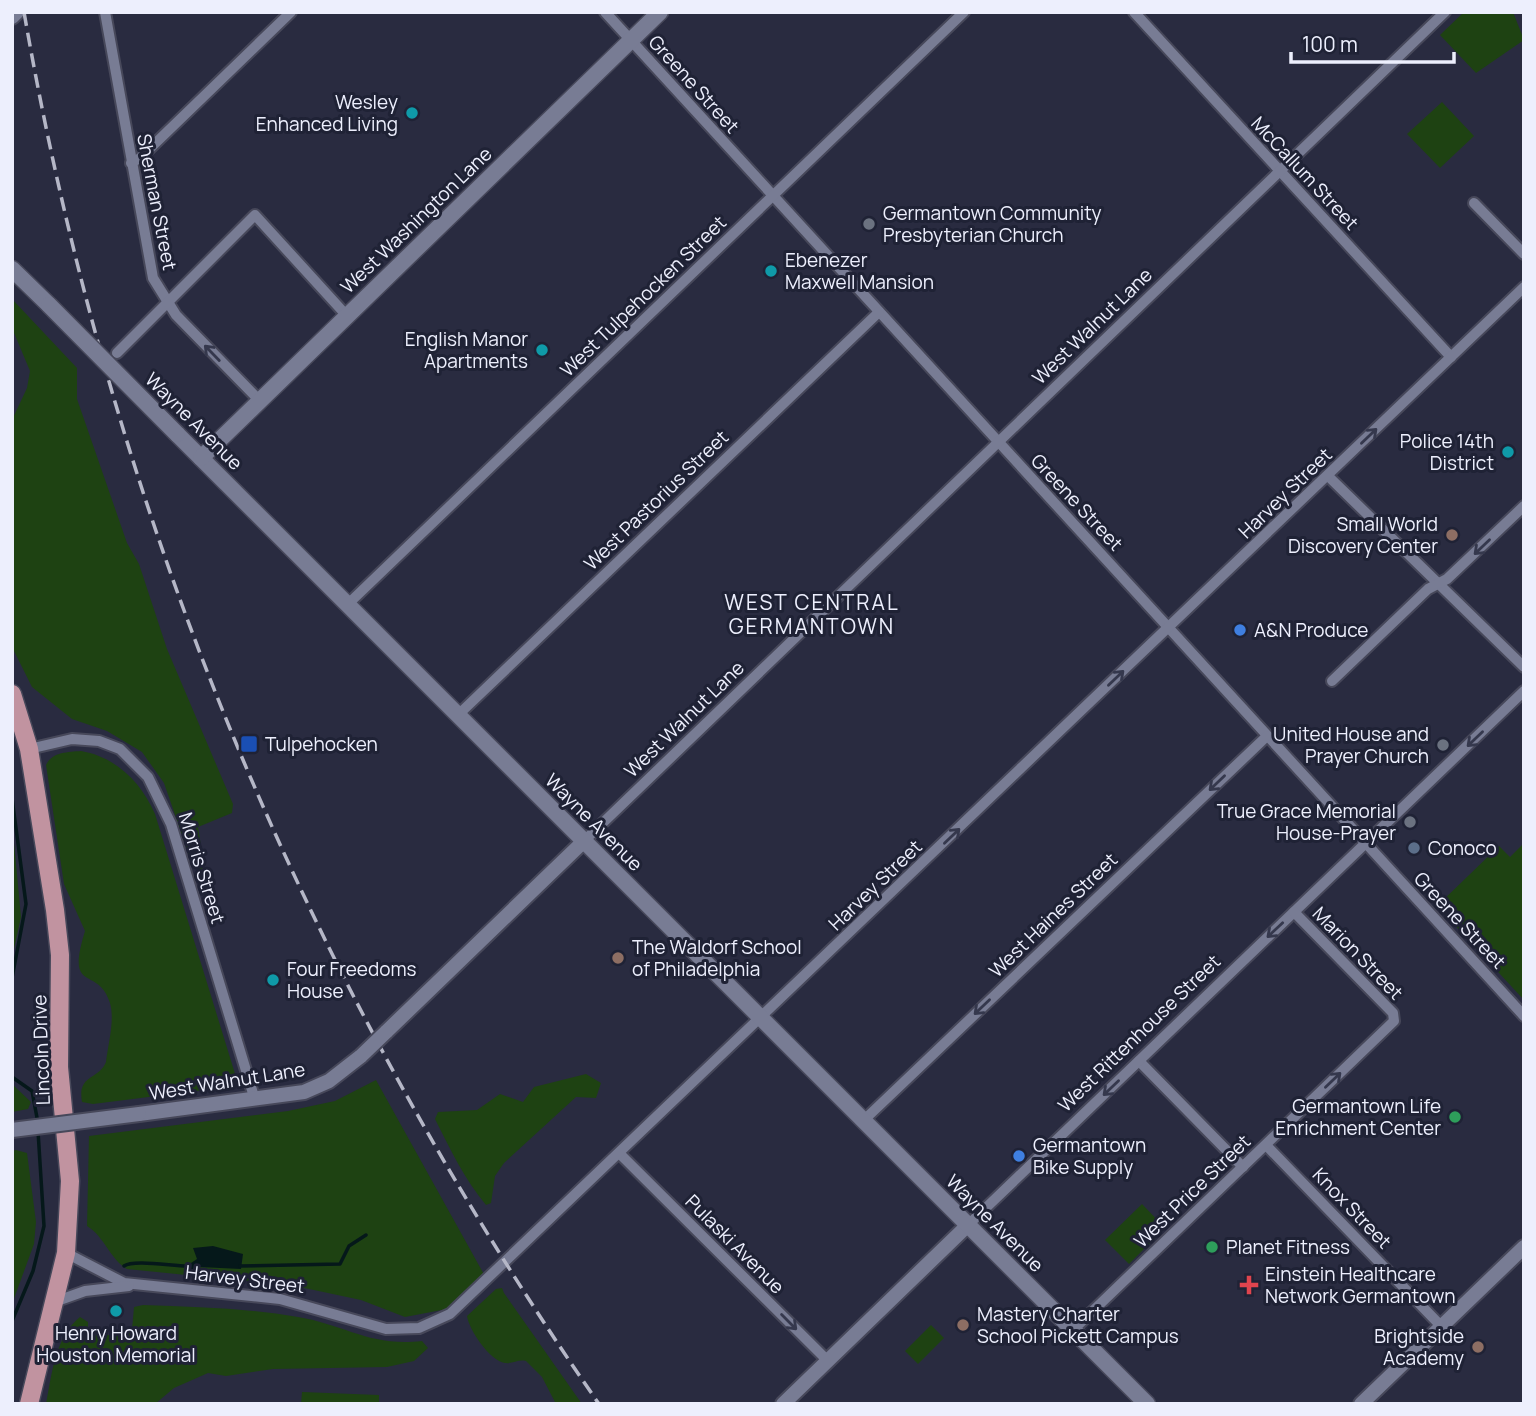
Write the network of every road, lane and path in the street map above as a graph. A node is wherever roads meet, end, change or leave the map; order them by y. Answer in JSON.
{"nodes":[{"id":1,"x":17,"y":12,"type":"edge"},
{"id":2,"x":105,"y":12,"type":"edge"},
{"id":3,"x":291,"y":12,"type":"edge"},
{"id":4,"x":604,"y":12,"type":"edge"},
{"id":5,"x":660,"y":12,"type":"edge"},
{"id":6,"x":964,"y":12,"type":"edge"},
{"id":7,"x":1134,"y":12,"type":"edge"},
{"id":8,"x":1445,"y":12,"type":"edge"},
{"id":9,"x":12,"y":17,"type":"edge"},
{"id":10,"x":631,"y":40,"type":"junction"},
{"id":11,"x":131,"y":163,"type":"junction"},
{"id":12,"x":1280,"y":172,"type":"junction"},
{"id":13,"x":773,"y":196,"type":"junction"},
{"id":14,"x":1474,"y":203,"type":"dead end"},
{"id":15,"x":1524,"y":254,"type":"edge"},
{"id":16,"x":12,"y":269,"type":"edge"},
{"id":17,"x":1524,"y":287,"type":"edge"},
{"id":18,"x":167,"y":303,"type":"junction"},
{"id":19,"x":879,"y":312,"type":"junction"},
{"id":20,"x":347,"y":316,"type":"junction"},
{"id":21,"x":117,"y":353,"type":"dead end"},
{"id":22,"x":1451,"y":357,"type":"junction"},
{"id":23,"x":260,"y":401,"type":"junction"},
{"id":24,"x":999,"y":443,"type":"junction"},
{"id":25,"x":201,"y":458,"type":"junction"},
{"id":26,"x":1328,"y":477,"type":"junction"},
{"id":27,"x":1524,"y":506,"type":"edge"},
{"id":28,"x":1438,"y":584,"type":"junction"},
{"id":29,"x":347,"y":604,"type":"junction"},
{"id":30,"x":1169,"y":628,"type":"junction"},
{"id":31,"x":1524,"y":667,"type":"edge"},
{"id":32,"x":1332,"y":681,"type":"dead end"},
{"id":33,"x":1524,"y":691,"type":"edge"},
{"id":34,"x":12,"y":694,"type":"edge"},
{"id":35,"x":458,"y":715,"type":"junction"},
{"id":36,"x":1267,"y":736,"type":"junction"},
{"id":37,"x":29,"y":749,"type":"junction"},
{"id":38,"x":584,"y":841,"type":"junction"},
{"id":39,"x":1366,"y":843,"type":"junction"},
{"id":40,"x":1294,"y":912,"type":"junction"},
{"id":41,"x":1524,"y":1016,"type":"edge"},
{"id":42,"x":761,"y":1019,"type":"junction"},
{"id":43,"x":1395,"y":1019,"type":"joint"},
{"id":44,"x":1139,"y":1061,"type":"junction"},
{"id":45,"x":255,"y":1100,"type":"junction"},
{"id":46,"x":863,"y":1121,"type":"junction"},
{"id":47,"x":12,"y":1130,"type":"edge"},
{"id":48,"x":1266,"y":1145,"type":"junction"},
{"id":49,"x":619,"y":1153,"type":"junction"},
{"id":50,"x":1243,"y":1167,"type":"junction"},
{"id":51,"x":968,"y":1225,"type":"junction"},
{"id":52,"x":1524,"y":1247,"type":"edge"},
{"id":53,"x":66,"y":1253,"type":"junction"},
{"id":54,"x":138,"y":1285,"type":"junction"},
{"id":55,"x":57,"y":1301,"type":"junction"},
{"id":56,"x":1441,"y":1326,"type":"junction"},
{"id":57,"x":1073,"y":1330,"type":"junction"},
{"id":58,"x":827,"y":1360,"type":"junction"},
{"id":59,"x":29,"y":1404,"type":"edge"},
{"id":60,"x":783,"y":1404,"type":"edge"},
{"id":61,"x":1147,"y":1404,"type":"edge"},
{"id":62,"x":1361,"y":1404,"type":"edge"}],
"edges":[{"from":1,"to":9,"type":"street"},
{"from":2,"to":11,"type":"street","name":"Sherman Street"},
{"from":3,"to":11,"type":"street"},
{"from":4,"to":10,"type":"street","name":"Greene Street"},
{"from":5,"to":10,"type":"main road","name":"West Washington Lane"},
{"from":6,"to":13,"type":"street","name":"West Tulpehocken Street"},
{"from":7,"to":12,"type":"street","name":"McCallum Street"},
{"from":8,"to":12,"type":"street","name":"West Walnut Lane"},
{"from":10,"to":13,"type":"street","name":"Greene Street"},
{"from":10,"to":20,"type":"main road","name":"West Washington Lane"},
{"from":11,"to":18,"type":"street","name":"Sherman Street"},
{"from":12,"to":22,"type":"street","name":"McCallum Street"},
{"from":12,"to":24,"type":"street","name":"West Walnut Lane"},
{"from":13,"to":19,"type":"street","name":"Greene Street"},
{"from":13,"to":29,"type":"street","name":"West Tulpehocken Street"},
{"from":14,"to":15,"type":"street"},
{"from":16,"to":25,"type":"main road","name":"Wayne Avenue","bridge":true},
{"from":17,"to":22,"type":"street","name":"Harvey Street"},
{"from":18,"to":20,"type":"street"},
{"from":18,"to":21,"type":"street"},
{"from":23,"to":18,"type":"street","name":"Sherman Street","one_way":true},
{"from":19,"to":24,"type":"street","name":"Greene Street"},
{"from":19,"to":35,"type":"street","name":"West Pastorius Street"},
{"from":20,"to":23,"type":"main road","name":"West Washington Lane"},
{"from":26,"to":22,"type":"street","name":"Harvey Street","one_way":true},
{"from":23,"to":25,"type":"main road","name":"West Washington Lane"},
{"from":24,"to":30,"type":"street","name":"Greene Street"},
{"from":24,"to":38,"type":"street","name":"West Walnut Lane"},
{"from":25,"to":29,"type":"main road","name":"Wayne Avenue"},
{"from":26,"to":28,"type":"street"},
{"from":26,"to":30,"type":"street","name":"Harvey Street"},
{"from":27,"to":28,"type":"street","one_way":true},
{"from":28,"to":31,"type":"street"},
{"from":28,"to":32,"type":"street"},
{"from":29,"to":35,"type":"main road","name":"Wayne Avenue"},
{"from":30,"to":36,"type":"street","name":"Greene Street"},
{"from":42,"to":30,"type":"street","name":"Harvey Street","one_way":true},
{"from":33,"to":39,"type":"street","name":"West Rittenhouse Street","one_way":true},
{"from":34,"to":37,"type":"main road","name":"Lincoln Drive"},
{"from":35,"to":38,"type":"main road","name":"Wayne Avenue"},
{"from":36,"to":39,"type":"street","name":"Greene Street"},
{"from":36,"to":46,"type":"street","name":"West Haines Street","one_way":true},
{"from":37,"to":45,"type":"street","name":"Morris Street"},
{"from":37,"to":53,"type":"main road","name":"Lincoln Drive"},
{"from":38,"to":42,"type":"main road","name":"Wayne Avenue"},
{"from":38,"to":45,"type":"street","name":"West Walnut Lane","bridge":true},
{"from":39,"to":40,"type":"street","name":"West Rittenhouse Street"},
{"from":39,"to":41,"type":"street","name":"Greene Street"},
{"from":40,"to":43,"type":"street","name":"Marion Street"},
{"from":40,"to":44,"type":"street","name":"West Rittenhouse Street","one_way":true},
{"from":42,"to":46,"type":"main road","name":"Wayne Avenue"},
{"from":42,"to":49,"type":"street","name":"Harvey Street"},
{"from":48,"to":43,"type":"street","name":"West Price Street","one_way":true},
{"from":44,"to":50,"type":"street"},
{"from":44,"to":51,"type":"street","name":"West Rittenhouse Street","one_way":true},
{"from":45,"to":47,"type":"street","name":"West Walnut Lane","bridge":true},
{"from":46,"to":51,"type":"main road","name":"Wayne Avenue"},
{"from":48,"to":50,"type":"street","name":"West Price Street"},
{"from":48,"to":56,"type":"street","name":"Knox Street"},
{"from":49,"to":54,"type":"street","name":"Harvey Street"},
{"from":49,"to":58,"type":"street","name":"Pulaski Avenue","one_way":true},
{"from":50,"to":57,"type":"street","name":"West Price Street"},
{"from":51,"to":57,"type":"main road","name":"Wayne Avenue"},
{"from":51,"to":58,"type":"street","name":"West Rittenhouse Street"},
{"from":52,"to":56,"type":"street"},
{"from":53,"to":54,"type":"street","name":"Harvey Street"},
{"from":53,"to":55,"type":"main road","name":"Lincoln Drive"},
{"from":54,"to":55,"type":"street","name":"Harvey Street"},
{"from":55,"to":59,"type":"main road","name":"Lincoln Drive"},
{"from":56,"to":62,"type":"street"},
{"from":57,"to":61,"type":"main road","name":"Wayne Avenue"},
{"from":58,"to":60,"type":"street","name":"West Rittenhouse Street"}]}
